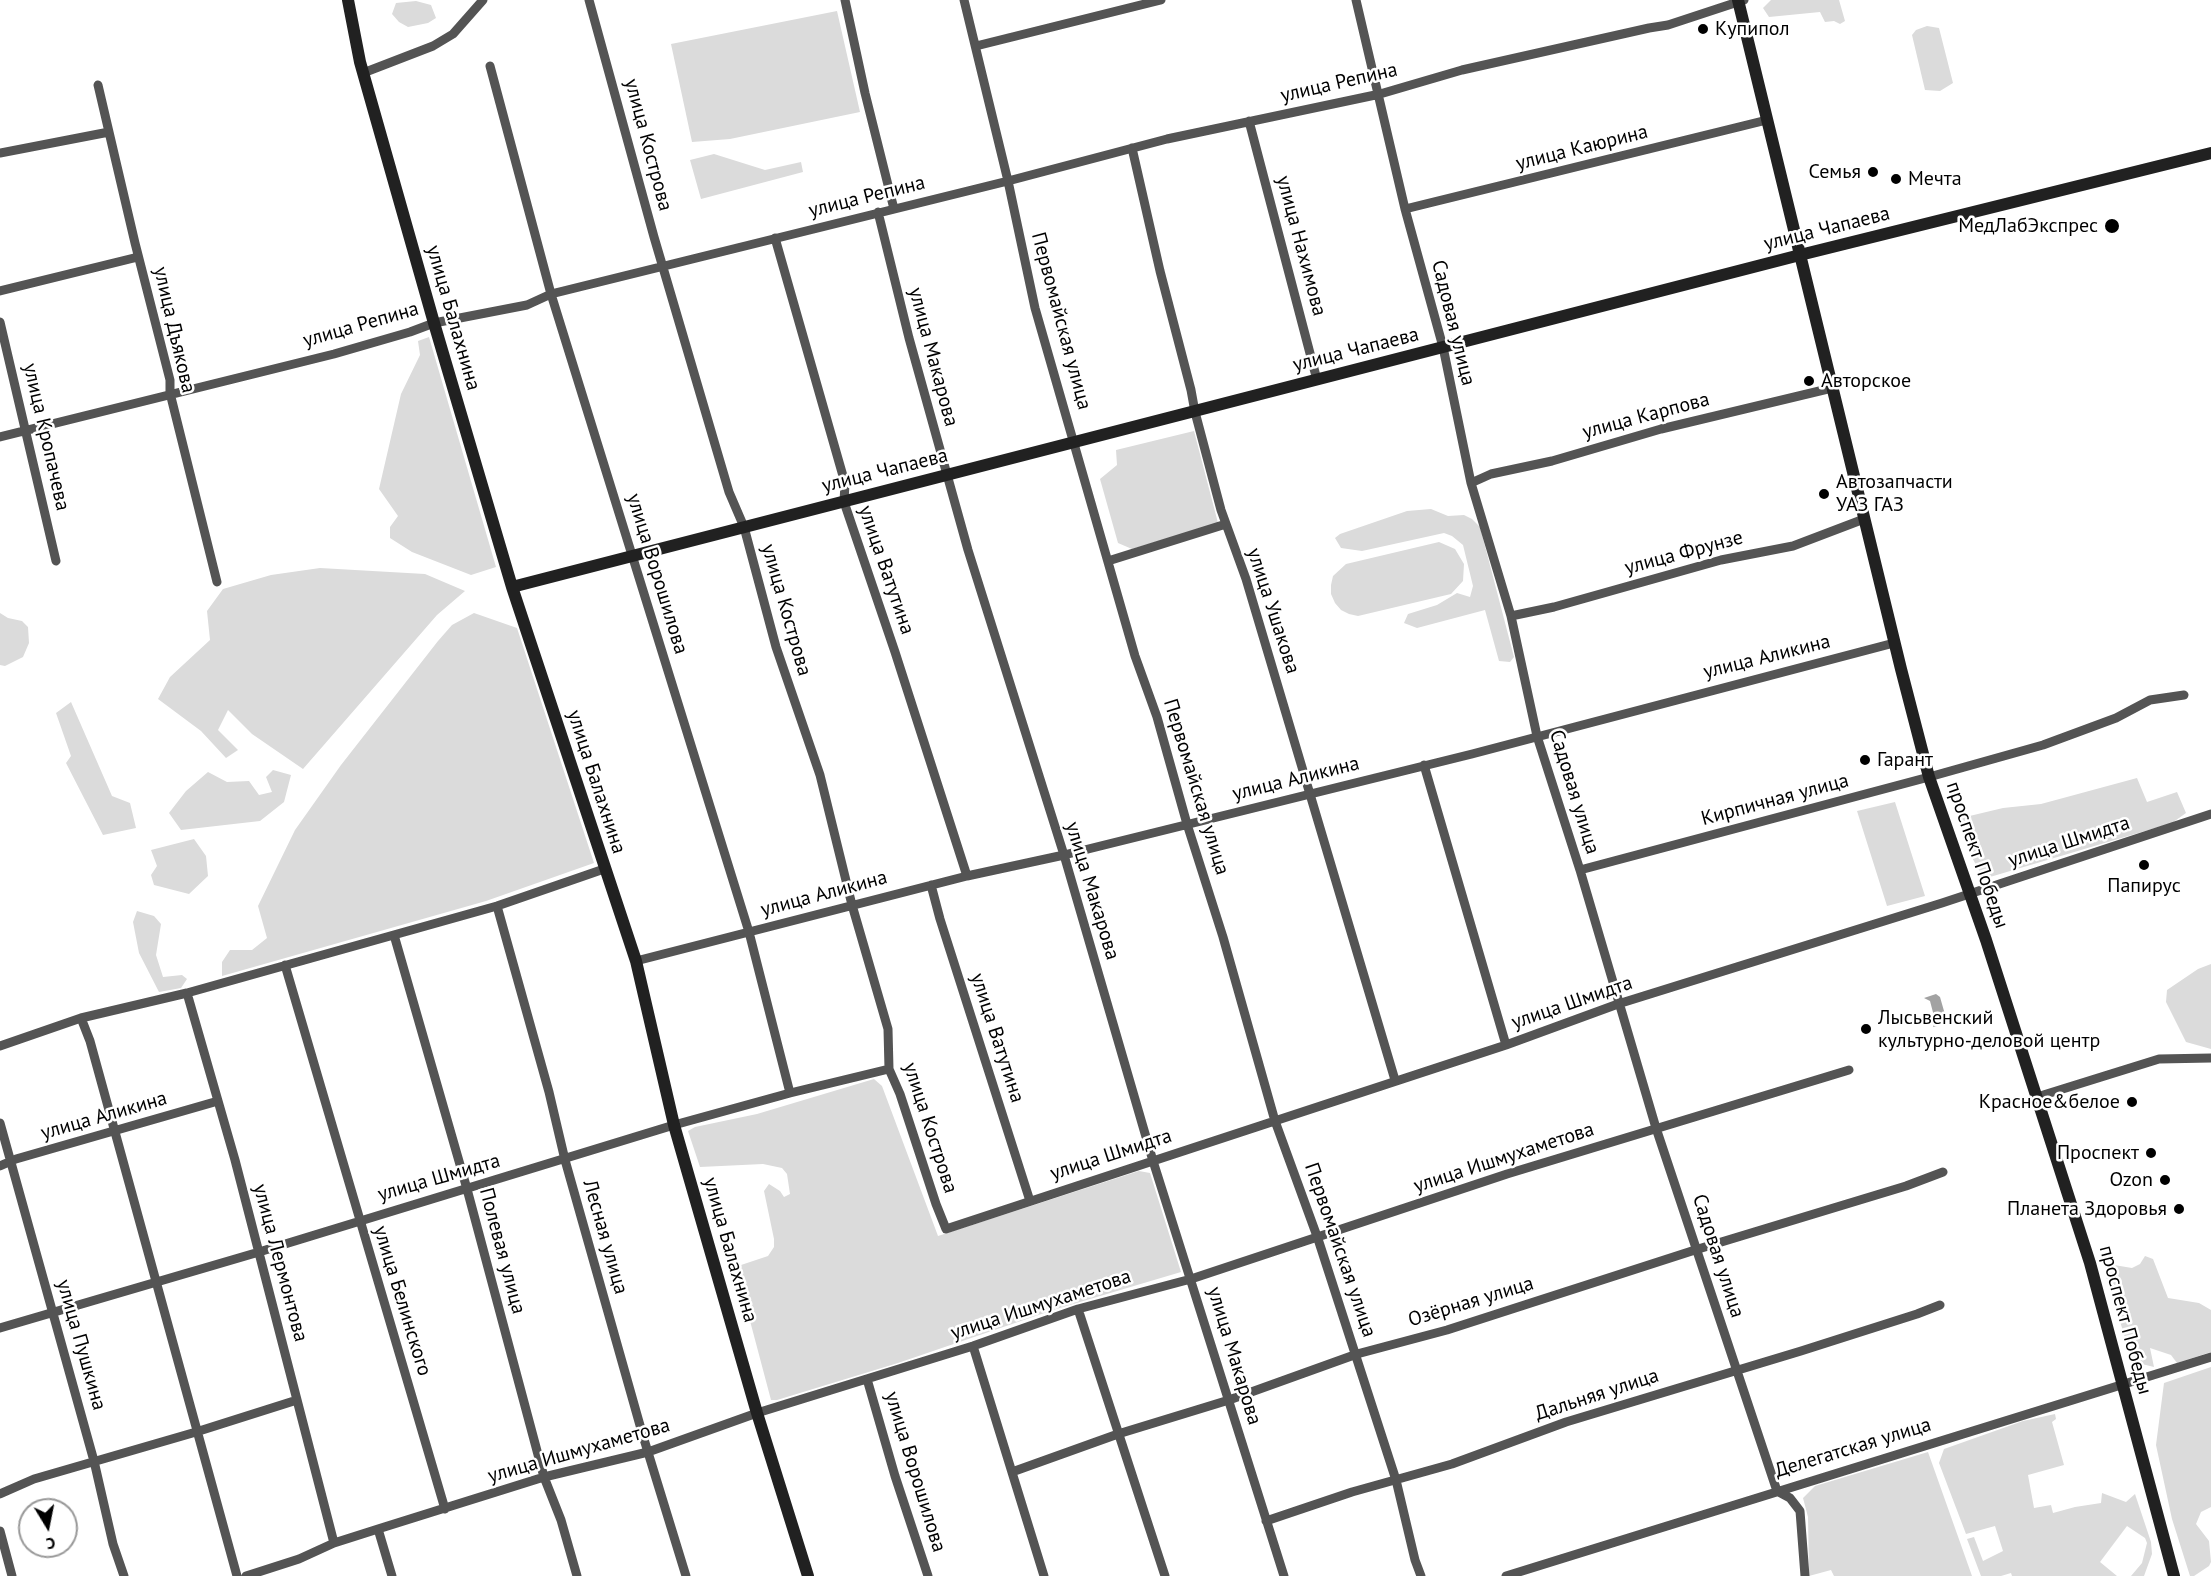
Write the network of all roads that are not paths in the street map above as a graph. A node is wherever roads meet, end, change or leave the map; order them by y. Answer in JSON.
{"nodes":[{"id":1,"x":348,"y":0,"type":"edge"},
{"id":2,"x":483,"y":0,"type":"edge"},
{"id":3,"x":589,"y":0,"type":"edge"},
{"id":4,"x":845,"y":0,"type":"edge"},
{"id":5,"x":964,"y":0,"type":"edge"},
{"id":6,"x":1161,"y":0,"type":"edge"},
{"id":7,"x":1356,"y":0,"type":"edge"},
{"id":8,"x":1740,"y":0,"type":"edge"},
{"id":9,"x":976,"y":46,"type":"junction"},
{"id":10,"x":490,"y":66,"type":"dead end"},
{"id":11,"x":363,"y":73,"type":"junction"},
{"id":12,"x":98,"y":85,"type":"dead end"},
{"id":13,"x":1380,"y":94,"type":"junction"},
{"id":14,"x":1767,"y":120,"type":"junction"},
{"id":15,"x":1250,"y":122,"type":"junction"},
{"id":16,"x":109,"y":132,"type":"junction"},
{"id":17,"x":1132,"y":148,"type":"junction"},
{"id":18,"x":0,"y":153,"type":"edge"},
{"id":19,"x":2211,"y":153,"type":"edge"},
{"id":20,"x":1008,"y":181,"type":"junction"},
{"id":21,"x":894,"y":209,"type":"junction"},
{"id":22,"x":1405,"y":209,"type":"junction"},
{"id":23,"x":878,"y":212,"type":"junction"},
{"id":24,"x":775,"y":238,"type":"junction"},
{"id":25,"x":1800,"y":255,"type":"junction"},
{"id":26,"x":138,"y":257,"type":"junction"},
{"id":27,"x":664,"y":266,"type":"junction"},
{"id":28,"x":0,"y":291,"type":"edge"},
{"id":29,"x":551,"y":294,"type":"junction"},
{"id":30,"x":0,"y":322,"type":"edge"},
{"id":31,"x":434,"y":322,"type":"junction"},
{"id":32,"x":1443,"y":347,"type":"junction"},
{"id":33,"x":1317,"y":380,"type":"junction"},
{"id":34,"x":1832,"y":388,"type":"junction"},
{"id":35,"x":170,"y":393,"type":"junction"},
{"id":36,"x":1195,"y":411,"type":"junction"},
{"id":37,"x":27,"y":431,"type":"junction"},
{"id":38,"x":0,"y":437,"type":"edge"},
{"id":39,"x":1075,"y":442,"type":"junction"},
{"id":40,"x":946,"y":476,"type":"junction"},
{"id":41,"x":1471,"y":483,"type":"junction"},
{"id":42,"x":844,"y":502,"type":"junction"},
{"id":43,"x":1864,"y":519,"type":"junction"},
{"id":44,"x":1226,"y":524,"type":"junction"},
{"id":45,"x":744,"y":528,"type":"junction"},
{"id":46,"x":633,"y":556,"type":"junction"},
{"id":47,"x":56,"y":561,"type":"dead end"},
{"id":48,"x":1108,"y":561,"type":"junction"},
{"id":49,"x":217,"y":582,"type":"dead end"},
{"id":50,"x":512,"y":587,"type":"junction"},
{"id":51,"x":1511,"y":616,"type":"junction"},
{"id":52,"x":1894,"y":643,"type":"junction"},
{"id":53,"x":2184,"y":695,"type":"dead end"},
{"id":54,"x":1537,"y":736,"type":"junction"},
{"id":55,"x":1425,"y":765,"type":"junction"},
{"id":56,"x":1929,"y":777,"type":"junction"},
{"id":57,"x":1311,"y":794,"type":"junction"},
{"id":58,"x":2211,"y":814,"type":"edge"},
{"id":59,"x":1187,"y":824,"type":"junction"},
{"id":60,"x":1064,"y":855,"type":"junction"},
{"id":61,"x":604,"y":869,"type":"junction"},
{"id":62,"x":1580,"y":870,"type":"junction"},
{"id":63,"x":968,"y":876,"type":"junction"},
{"id":64,"x":931,"y":885,"type":"junction"},
{"id":65,"x":1969,"y":894,"type":"junction"},
{"id":66,"x":852,"y":905,"type":"junction"},
{"id":67,"x":497,"y":906,"type":"junction"},
{"id":68,"x":749,"y":932,"type":"junction"},
{"id":69,"x":394,"y":935,"type":"junction"},
{"id":70,"x":636,"y":961,"type":"junction"},
{"id":71,"x":285,"y":965,"type":"junction"},
{"id":72,"x":187,"y":993,"type":"junction"},
{"id":73,"x":1618,"y":1004,"type":"junction"},
{"id":74,"x":81,"y":1018,"type":"junction"},
{"id":75,"x":1506,"y":1045,"type":"junction"},
{"id":76,"x":0,"y":1046,"type":"edge"},
{"id":77,"x":2211,"y":1058,"type":"edge"},
{"id":78,"x":889,"y":1069,"type":"junction"},
{"id":79,"x":1849,"y":1070,"type":"dead end"},
{"id":80,"x":1395,"y":1080,"type":"junction"},
{"id":81,"x":790,"y":1093,"type":"junction"},
{"id":82,"x":2037,"y":1097,"type":"junction"},
{"id":83,"x":218,"y":1101,"type":"junction"},
{"id":84,"x":1275,"y":1121,"type":"junction"},
{"id":85,"x":0,"y":1123,"type":"edge"},
{"id":86,"x":674,"y":1125,"type":"junction"},
{"id":87,"x":1656,"y":1128,"type":"junction"},
{"id":88,"x":114,"y":1132,"type":"junction"},
{"id":89,"x":565,"y":1160,"type":"junction"},
{"id":90,"x":1154,"y":1161,"type":"junction"},
{"id":91,"x":10,"y":1163,"type":"junction"},
{"id":92,"x":0,"y":1166,"type":"edge"},
{"id":93,"x":1943,"y":1172,"type":"dead end"},
{"id":94,"x":467,"y":1189,"type":"junction"},
{"id":95,"x":1030,"y":1201,"type":"junction"},
{"id":96,"x":359,"y":1220,"type":"junction"},
{"id":97,"x":946,"y":1228,"type":"joint"},
{"id":98,"x":1318,"y":1239,"type":"junction"},
{"id":99,"x":1695,"y":1250,"type":"junction"},
{"id":100,"x":259,"y":1252,"type":"junction"},
{"id":101,"x":1191,"y":1279,"type":"junction"},
{"id":102,"x":157,"y":1282,"type":"junction"},
{"id":103,"x":1940,"y":1305,"type":"dead end"},
{"id":104,"x":1078,"y":1309,"type":"junction"},
{"id":105,"x":53,"y":1312,"type":"junction"},
{"id":106,"x":0,"y":1328,"type":"edge"},
{"id":107,"x":973,"y":1346,"type":"junction"},
{"id":108,"x":1357,"y":1354,"type":"junction"},
{"id":109,"x":2211,"y":1357,"type":"edge"},
{"id":110,"x":1737,"y":1371,"type":"junction"},
{"id":111,"x":867,"y":1379,"type":"junction"},
{"id":112,"x":2123,"y":1386,"type":"junction"},
{"id":113,"x":297,"y":1400,"type":"junction"},
{"id":114,"x":1229,"y":1400,"type":"junction"},
{"id":115,"x":757,"y":1413,"type":"junction"},
{"id":116,"x":196,"y":1432,"type":"junction"},
{"id":117,"x":1118,"y":1434,"type":"junction"},
{"id":118,"x":648,"y":1452,"type":"junction"},
{"id":119,"x":94,"y":1461,"type":"junction"},
{"id":120,"x":1012,"y":1472,"type":"junction"},
{"id":121,"x":544,"y":1477,"type":"junction"},
{"id":122,"x":1396,"y":1480,"type":"junction"},
{"id":123,"x":1777,"y":1491,"type":"junction"},
{"id":124,"x":0,"y":1494,"type":"edge"},
{"id":125,"x":445,"y":1509,"type":"junction"},
{"id":126,"x":1266,"y":1521,"type":"junction"},
{"id":127,"x":378,"y":1529,"type":"junction"},
{"id":128,"x":0,"y":1531,"type":"edge"},
{"id":129,"x":334,"y":1543,"type":"junction"},
{"id":130,"x":12,"y":1576,"type":"edge"},
{"id":131,"x":124,"y":1576,"type":"edge"},
{"id":132,"x":237,"y":1576,"type":"edge"},
{"id":133,"x":246,"y":1576,"type":"edge"},
{"id":134,"x":392,"y":1576,"type":"edge"},
{"id":135,"x":577,"y":1576,"type":"edge"},
{"id":136,"x":686,"y":1576,"type":"edge"},
{"id":137,"x":808,"y":1576,"type":"edge"},
{"id":138,"x":928,"y":1576,"type":"edge"},
{"id":139,"x":1044,"y":1576,"type":"edge"},
{"id":140,"x":1165,"y":1576,"type":"edge"},
{"id":141,"x":1284,"y":1576,"type":"edge"},
{"id":142,"x":1420,"y":1576,"type":"edge"},
{"id":143,"x":1506,"y":1576,"type":"edge"},
{"id":144,"x":1804,"y":1576,"type":"edge"},
{"id":145,"x":2174,"y":1576,"type":"edge"}],
"edges":[{"from":1,"to":11,"type":"street","name":"улица Балахнина"},
{"from":2,"to":11,"type":"street"},
{"from":3,"to":27,"type":"street","name":"улица Кострова"},
{"from":4,"to":21,"type":"street"},
{"from":5,"to":9,"type":"street","name":"Первомайская улица"},
{"from":6,"to":9,"type":"street"},
{"from":7,"to":13,"type":"street","name":"Садовая улица"},
{"from":8,"to":13,"type":"street","name":"улица Репина"},
{"from":8,"to":14,"type":"street","name":"проспект Победы"},
{"from":9,"to":20,"type":"street","name":"Первомайская улица"},
{"from":10,"to":29,"type":"street","name":"улица Ворошилова"},
{"from":11,"to":31,"type":"street","name":"улица Балахнина"},
{"from":12,"to":16,"type":"street","name":"улица Дъякова"},
{"from":13,"to":15,"type":"street","name":"улица Репина"},
{"from":13,"to":22,"type":"street","name":"Садовая улица"},
{"from":14,"to":22,"type":"street","name":"улица Каюрина"},
{"from":14,"to":25,"type":"street","name":"проспект Победы"},
{"from":15,"to":17,"type":"street","name":"улица Репина"},
{"from":15,"to":33,"type":"street","name":"улица Нахимова"},
{"from":16,"to":18,"type":"street"},
{"from":16,"to":26,"type":"street","name":"улица Дъякова"},
{"from":17,"to":20,"type":"street","name":"улица Репина"},
{"from":17,"to":36,"type":"street","name":"улица Ушакова"},
{"from":19,"to":25,"type":"street","name":"улица Чапаева"},
{"from":20,"to":21,"type":"street","name":"улица Репина"},
{"from":20,"to":39,"type":"street","name":"Первомайская улица"},
{"from":21,"to":23,"type":"street","name":"улица Репина"},
{"from":22,"to":32,"type":"street","name":"Садовая улица"},
{"from":23,"to":24,"type":"street","name":"улица Репина"},
{"from":23,"to":40,"type":"street","name":"улица Макарова"},
{"from":24,"to":27,"type":"street","name":"улица Репина"},
{"from":24,"to":42,"type":"street","name":"улица Ватутина"},
{"from":25,"to":32,"type":"street","name":"улица Чапаева"},
{"from":25,"to":34,"type":"street","name":"проспект Победы"},
{"from":26,"to":28,"type":"street"},
{"from":26,"to":35,"type":"street","name":"улица Дъякова"},
{"from":27,"to":29,"type":"street","name":"улица Репина"},
{"from":27,"to":45,"type":"street","name":"улица Кострова"},
{"from":29,"to":31,"type":"street","name":"улица Репина"},
{"from":29,"to":46,"type":"street","name":"улица Ворошилова"},
{"from":30,"to":37,"type":"street","name":"улица Кропачева"},
{"from":31,"to":35,"type":"street","name":"улица Репина"},
{"from":31,"to":50,"type":"street","name":"улица Балахнина"},
{"from":32,"to":33,"type":"street","name":"улица Чапаева"},
{"from":32,"to":41,"type":"street","name":"Садовая улица"},
{"from":33,"to":36,"type":"street","name":"улица Чапаева"},
{"from":34,"to":41,"type":"street","name":"улица Карпова"},
{"from":34,"to":43,"type":"street","name":"проспект Победы"},
{"from":35,"to":37,"type":"street","name":"улица Репина"},
{"from":35,"to":49,"type":"street","name":"улица Дъякова"},
{"from":36,"to":39,"type":"street","name":"улица Чапаева"},
{"from":36,"to":44,"type":"street","name":"улица Ушакова"},
{"from":37,"to":38,"type":"street","name":"улица Репина"},
{"from":37,"to":47,"type":"street","name":"улица Кропачева"},
{"from":39,"to":40,"type":"street","name":"улица Чапаева"},
{"from":39,"to":48,"type":"street","name":"Первомайская улица"},
{"from":40,"to":42,"type":"street","name":"улица Чапаева"},
{"from":40,"to":60,"type":"street","name":"улица Макарова"},
{"from":41,"to":51,"type":"street","name":"Садовая улица"},
{"from":42,"to":45,"type":"street","name":"улица Чапаева"},
{"from":42,"to":63,"type":"street","name":"улица Ватутина"},
{"from":43,"to":51,"type":"street","name":"улица Фрунзе"},
{"from":43,"to":52,"type":"street","name":"проспект Победы"},
{"from":44,"to":48,"type":"street"},
{"from":44,"to":57,"type":"street","name":"улица Ушакова"},
{"from":45,"to":46,"type":"street","name":"улица Чапаева"},
{"from":45,"to":66,"type":"street","name":"улица Кострова"},
{"from":46,"to":50,"type":"street","name":"улица Чапаева"},
{"from":46,"to":68,"type":"street","name":"улица Ворошилова"},
{"from":48,"to":59,"type":"street","name":"Первомайская улица"},
{"from":50,"to":61,"type":"street","name":"улица Балахнина"},
{"from":51,"to":54,"type":"street","name":"Садовая улица"},
{"from":52,"to":54,"type":"street","name":"улица Аликина"},
{"from":52,"to":56,"type":"street","name":"проспект Победы"},
{"from":53,"to":56,"type":"street","name":"Кирпичная улица"},
{"from":54,"to":55,"type":"street","name":"улица Аликина"},
{"from":54,"to":62,"type":"street","name":"Садовая улица"},
{"from":55,"to":57,"type":"street","name":"улица Аликина"},
{"from":55,"to":75,"type":"street"},
{"from":56,"to":62,"type":"street","name":"Кирпичная улица"},
{"from":56,"to":65,"type":"street","name":"проспект Победы"},
{"from":57,"to":59,"type":"street","name":"улица Аликина"},
{"from":57,"to":80,"type":"street","name":"улица Ушакова"},
{"from":58,"to":65,"type":"street","name":"улица Шмидта"},
{"from":59,"to":60,"type":"street","name":"улица Аликина"},
{"from":59,"to":84,"type":"street","name":"Первомайская улица"},
{"from":60,"to":63,"type":"street","name":"улица Аликина"},
{"from":60,"to":90,"type":"street","name":"улица Макарова"},
{"from":61,"to":67,"type":"street"},
{"from":61,"to":70,"type":"street","name":"улица Балахнина"},
{"from":62,"to":73,"type":"street","name":"Садовая улица"},
{"from":63,"to":64,"type":"street","name":"улица Аликина"},
{"from":64,"to":66,"type":"street","name":"улица Аликина"},
{"from":64,"to":95,"type":"street","name":"улица Ватутина"},
{"from":65,"to":73,"type":"street","name":"улица Шмидта"},
{"from":65,"to":82,"type":"street","name":"проспект Победы"},
{"from":66,"to":68,"type":"street","name":"улица Аликина"},
{"from":66,"to":78,"type":"street","name":"улица Кострова"},
{"from":67,"to":69,"type":"street"},
{"from":67,"to":89,"type":"street","name":"Лесная улица"},
{"from":68,"to":70,"type":"street","name":"улица Аликина"},
{"from":68,"to":81,"type":"street","name":"улица Ворошилова"},
{"from":69,"to":71,"type":"street"},
{"from":69,"to":94,"type":"street","name":"Полевая улица"},
{"from":70,"to":86,"type":"street","name":"улица Балахнина"},
{"from":71,"to":72,"type":"street"},
{"from":71,"to":96,"type":"street","name":"улица Белинского"},
{"from":72,"to":74,"type":"street"},
{"from":72,"to":83,"type":"street","name":"улица Лермонтова"},
{"from":73,"to":75,"type":"street","name":"улица Шмидта"},
{"from":73,"to":87,"type":"street","name":"Садовая улица"},
{"from":74,"to":76,"type":"street"},
{"from":74,"to":88,"type":"street"},
{"from":75,"to":80,"type":"street","name":"улица Шмидта"},
{"from":77,"to":82,"type":"street"},
{"from":78,"to":81,"type":"street","name":"улица Шмидта"},
{"from":78,"to":97,"type":"street","name":"улица Кострова"},
{"from":79,"to":87,"type":"street","name":"улица Ишмухаметова"},
{"from":80,"to":84,"type":"street","name":"улица Шмидта"},
{"from":81,"to":86,"type":"street","name":"улица Шмидта"},
{"from":82,"to":112,"type":"street","name":"проспект Победы"},
{"from":83,"to":88,"type":"street","name":"улица Аликина"},
{"from":83,"to":100,"type":"street","name":"улица Лермонтова"},
{"from":84,"to":90,"type":"street","name":"улица Шмидта"},
{"from":84,"to":98,"type":"street","name":"Первомайская улица"},
{"from":85,"to":91,"type":"street","name":"улица Пушкина"},
{"from":86,"to":89,"type":"street","name":"улица Шмидта"},
{"from":86,"to":115,"type":"street","name":"улица Балахнина"},
{"from":87,"to":98,"type":"street","name":"улица Ишмухаметова"},
{"from":87,"to":99,"type":"street","name":"Садовая улица"},
{"from":88,"to":91,"type":"street","name":"улица Аликина"},
{"from":88,"to":102,"type":"street"},
{"from":89,"to":94,"type":"street","name":"улица Шмидта"},
{"from":89,"to":118,"type":"street","name":"Лесная улица"},
{"from":90,"to":95,"type":"street","name":"улица Шмидта"},
{"from":90,"to":101,"type":"street","name":"улица Макарова"},
{"from":91,"to":92,"type":"street","name":"улица Аликина"},
{"from":91,"to":105,"type":"street","name":"улица Пушкина"},
{"from":93,"to":99,"type":"street","name":"Озёрная улица"},
{"from":94,"to":96,"type":"street","name":"улица Шмидта"},
{"from":94,"to":121,"type":"street","name":"Полевая улица"},
{"from":95,"to":97,"type":"street","name":"улица Шмидта"},
{"from":96,"to":100,"type":"street","name":"улица Шмидта"},
{"from":96,"to":125,"type":"street","name":"улица Белинского"},
{"from":98,"to":101,"type":"street","name":"улица Ишмухаметова"},
{"from":98,"to":108,"type":"street","name":"Первомайская улица"},
{"from":99,"to":108,"type":"street","name":"Озёрная улица"},
{"from":99,"to":110,"type":"street","name":"Садовая улица"},
{"from":100,"to":102,"type":"street","name":"улица Шмидта"},
{"from":100,"to":113,"type":"street","name":"улица Лермонтова"},
{"from":101,"to":104,"type":"street","name":"улица Ишмухаметова"},
{"from":101,"to":114,"type":"street","name":"улица Макарова"},
{"from":102,"to":105,"type":"street","name":"улица Шмидта"},
{"from":102,"to":116,"type":"street"},
{"from":103,"to":110,"type":"street","name":"Дальняя улица"},
{"from":104,"to":107,"type":"street","name":"улица Ишмухаметова"},
{"from":104,"to":117,"type":"street"},
{"from":105,"to":106,"type":"street","name":"улица Шмидта"},
{"from":105,"to":119,"type":"street","name":"улица Пушкина"},
{"from":107,"to":111,"type":"street","name":"улица Ишмухаметова"},
{"from":107,"to":120,"type":"street"},
{"from":108,"to":114,"type":"street","name":"Озёрная улица"},
{"from":108,"to":122,"type":"street","name":"Первомайская улица"},
{"from":109,"to":112,"type":"street","name":"Делегатская улица"},
{"from":110,"to":122,"type":"street","name":"Дальняя улица"},
{"from":110,"to":123,"type":"street","name":"Садовая улица"},
{"from":111,"to":115,"type":"street","name":"улица Ишмухаметова"},
{"from":111,"to":138,"type":"street","name":"улица Ворошилова"},
{"from":112,"to":123,"type":"street","name":"Делегатская улица"},
{"from":112,"to":145,"type":"street","name":"проспект Победы"},
{"from":113,"to":116,"type":"street"},
{"from":113,"to":129,"type":"street","name":"улица Лермонтова"},
{"from":114,"to":117,"type":"street","name":"Озёрная улица"},
{"from":114,"to":126,"type":"street","name":"улица Макарова"},
{"from":115,"to":118,"type":"street","name":"улица Ишмухаметова"},
{"from":115,"to":137,"type":"street","name":"улица Балахнина"},
{"from":116,"to":119,"type":"street"},
{"from":116,"to":132,"type":"street"},
{"from":117,"to":120,"type":"street","name":"Озёрная улица"},
{"from":117,"to":140,"type":"street"},
{"from":118,"to":121,"type":"street","name":"улица Ишмухаметова"},
{"from":118,"to":136,"type":"street","name":"Лесная улица"},
{"from":119,"to":124,"type":"street"},
{"from":119,"to":131,"type":"street","name":"улица Пушкина"},
{"from":120,"to":139,"type":"street"},
{"from":121,"to":125,"type":"street","name":"улица Ишмухаметова"},
{"from":121,"to":135,"type":"street","name":"Полевая улица"},
{"from":122,"to":126,"type":"street","name":"Дальняя улица"},
{"from":122,"to":142,"type":"street","name":"Первомайская улица"},
{"from":123,"to":143,"type":"street","name":"Делегатская улица"},
{"from":123,"to":144,"type":"street"},
{"from":125,"to":127,"type":"street","name":"улица Ишмухаметова"},
{"from":126,"to":141,"type":"street","name":"улица Макарова"},
{"from":127,"to":129,"type":"street","name":"улица Ишмухаметова"},
{"from":127,"to":134,"type":"street"},
{"from":128,"to":130,"type":"street"},
{"from":129,"to":133,"type":"street","name":"улица Ишмухаметова"}]}
